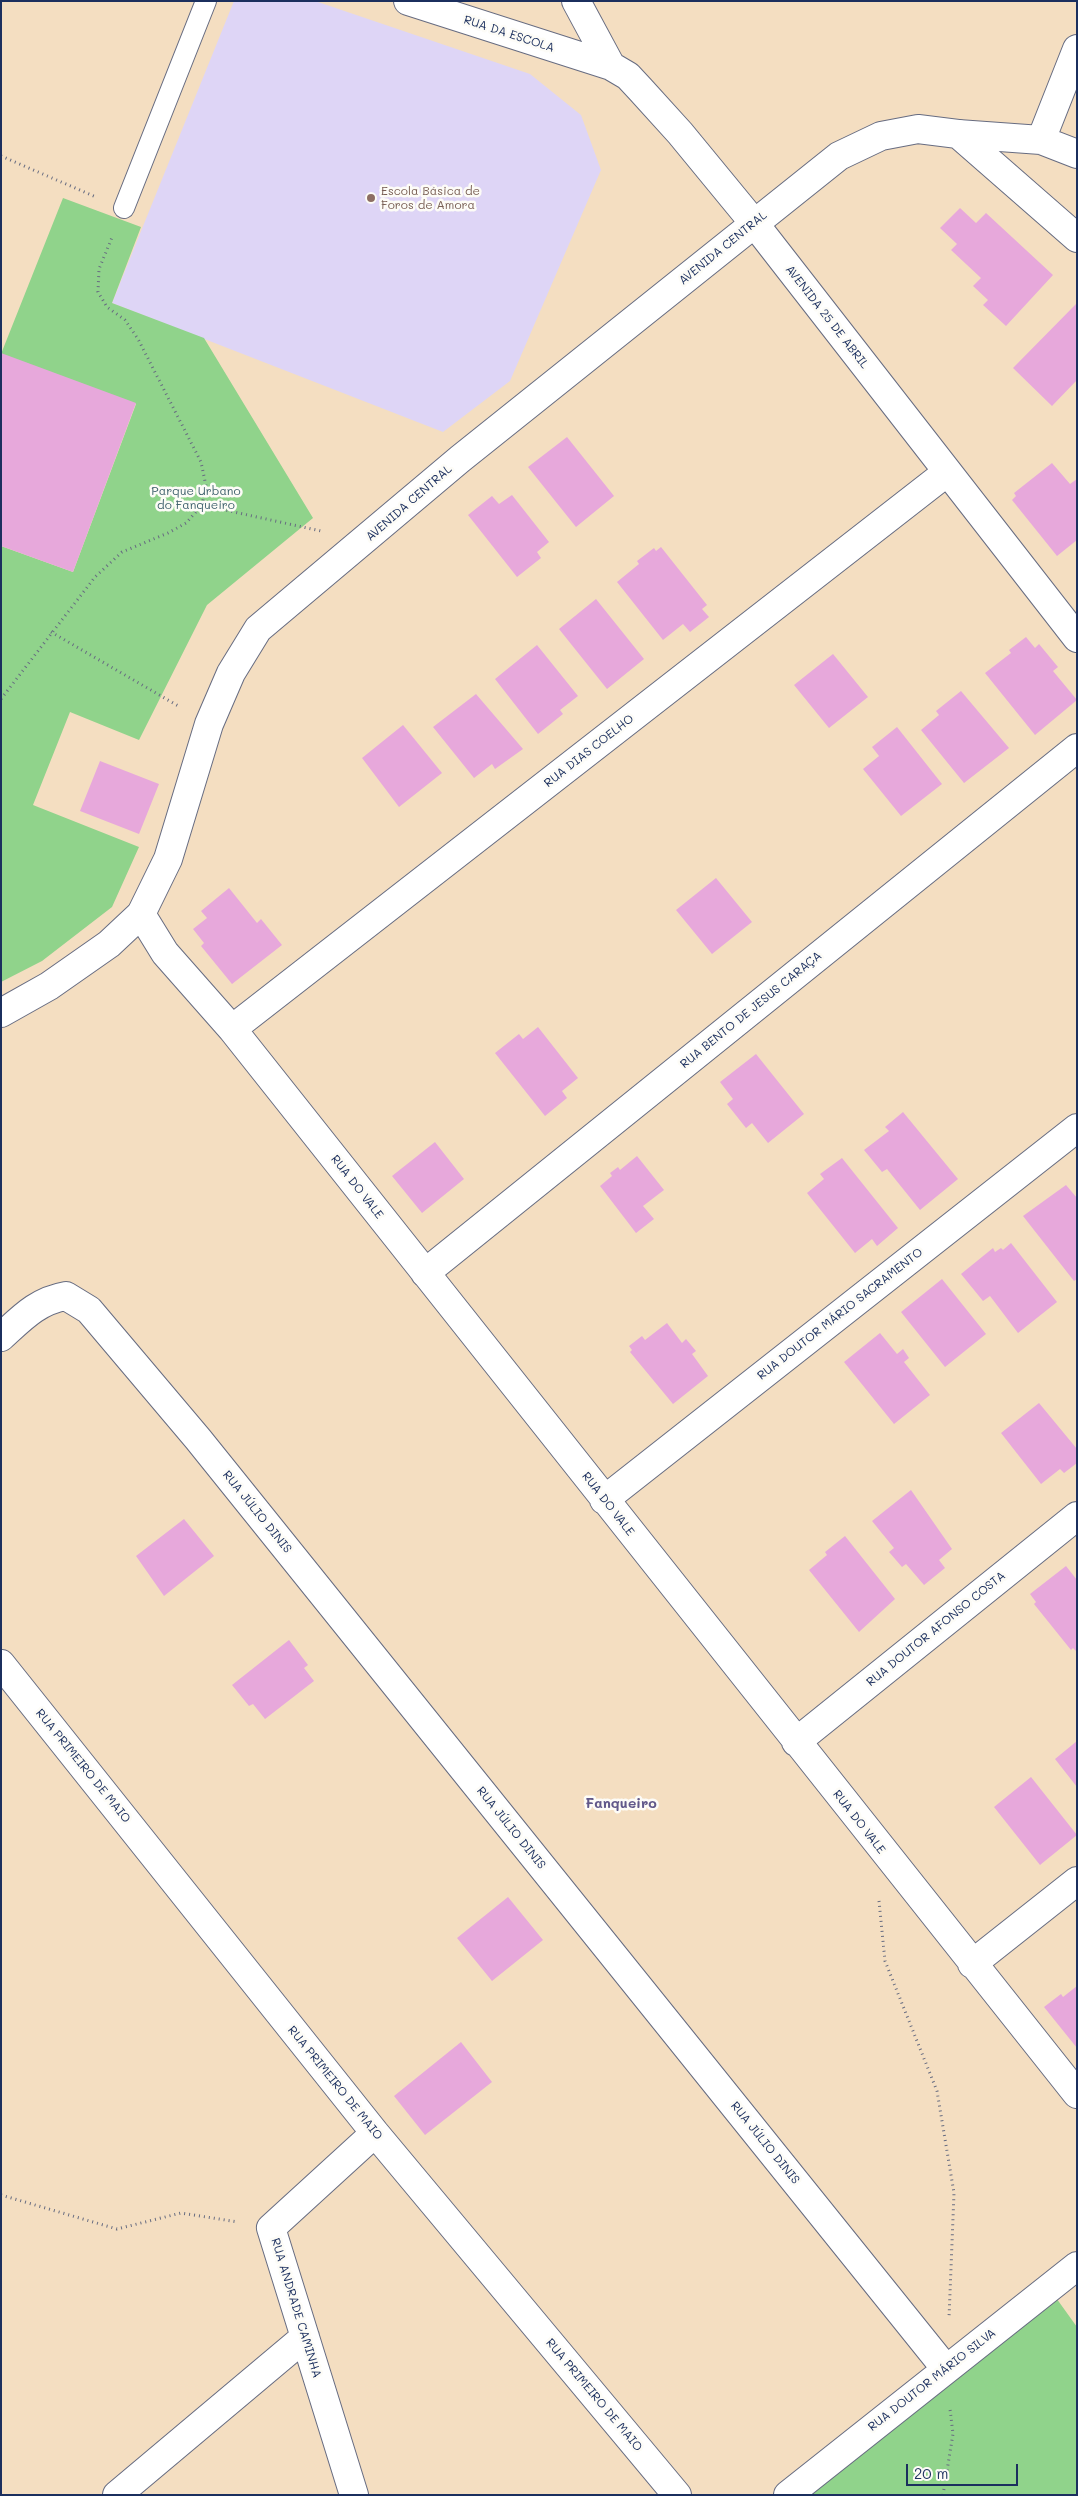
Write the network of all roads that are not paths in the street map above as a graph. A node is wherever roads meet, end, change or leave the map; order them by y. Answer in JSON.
{"nodes":[{"id":1,"x":206,"y":1,"type":"edge"},
{"id":2,"x":408,"y":1,"type":"edge"},
{"id":3,"x":576,"y":1,"type":"edge"},
{"id":4,"x":470,"y":10,"type":"edge"},
{"id":5,"x":1077,"y":49,"type":"edge"},
{"id":6,"x":611,"y":66,"type":"junction"},
{"id":7,"x":958,"y":134,"type":"junction"},
{"id":8,"x":1041,"y":140,"type":"junction"},
{"id":9,"x":1077,"y":154,"type":"edge"},
{"id":10,"x":124,"y":208,"type":"road end"},
{"id":11,"x":754,"y":224,"type":"junction"},
{"id":12,"x":1077,"y":238,"type":"edge"},
{"id":13,"x":946,"y":473,"type":"junction"},
{"id":14,"x":1077,"y":638,"type":"edge"},
{"id":15,"x":1077,"y":748,"type":"edge"},
{"id":16,"x":141,"y":914,"type":"junction"},
{"id":17,"x":1,"y":1013,"type":"edge"},
{"id":18,"x":232,"y":1029,"type":"junction"},
{"id":19,"x":1077,"y":1128,"type":"edge"},
{"id":20,"x":425,"y":1272,"type":"junction"},
{"id":21,"x":1,"y":1337,"type":"edge"},
{"id":22,"x":604,"y":1500,"type":"junction"},
{"id":23,"x":1077,"y":1516,"type":"edge"},
{"id":24,"x":1,"y":1664,"type":"edge"},
{"id":25,"x":796,"y":1742,"type":"junction"},
{"id":26,"x":1077,"y":1881,"type":"edge"},
{"id":27,"x":972,"y":1964,"type":"junction"},
{"id":28,"x":1077,"y":2094,"type":"edge"},
{"id":29,"x":375,"y":2132,"type":"junction"},
{"id":30,"x":1077,"y":2266,"type":"edge"},
{"id":31,"x":305,"y":2337,"type":"junction"},
{"id":32,"x":946,"y":2369,"type":"junction"},
{"id":33,"x":117,"y":2495,"type":"edge"},
{"id":34,"x":354,"y":2495,"type":"edge"},
{"id":35,"x":677,"y":2495,"type":"edge"},
{"id":36,"x":788,"y":2495,"type":"edge"}],
"edges":[{"from":1,"to":10,"type":"lane"},
{"from":2,"to":4,"type":"street","name":"RUA DA ESCOLA"},
{"from":3,"to":6,"type":"street","name":"AVENIDA 25 DE ABRIL"},
{"from":4,"to":6,"type":"street","name":"RUA DA ESCOLA"},
{"from":5,"to":8,"type":"street"},
{"from":6,"to":11,"type":"street","name":"AVENIDA 25 DE ABRIL"},
{"from":7,"to":8,"type":"street","name":"AVENIDA CENTRAL"},
{"from":7,"to":11,"type":"street","name":"AVENIDA CENTRAL"},
{"from":7,"to":12,"type":"street"},
{"from":8,"to":9,"type":"street","name":"AVENIDA CENTRAL"},
{"from":11,"to":13,"type":"street","name":"AVENIDA 25 DE ABRIL"},
{"from":11,"to":16,"type":"street","name":"AVENIDA CENTRAL"},
{"from":13,"to":14,"type":"street","name":"AVENIDA 25 DE ABRIL"},
{"from":13,"to":18,"type":"street","name":"RUA DIAS COELHO"},
{"from":15,"to":20,"type":"street","name":"RUA BENTO DE JESUS CARAÇA"},
{"from":16,"to":17,"type":"street","name":"AVENIDA CENTRAL"},
{"from":16,"to":18,"type":"street","name":"RUA DO VALE"},
{"from":18,"to":20,"type":"street","name":"RUA DO VALE"},
{"from":19,"to":22,"type":"street","name":"RUA DOUTOR MÁRIO SACRAMENTO"},
{"from":20,"to":22,"type":"street","name":"RUA DO VALE"},
{"from":21,"to":32,"type":"street","name":"RUA JÚLIO DINIS"},
{"from":22,"to":25,"type":"street","name":"RUA DO VALE"},
{"from":23,"to":25,"type":"street","name":"RUA DOUTOR AFONSO COSTA"},
{"from":24,"to":29,"type":"street","name":"RUA PRIMEIRO DE MAIO"},
{"from":25,"to":27,"type":"street","name":"RUA DO VALE"},
{"from":26,"to":27,"type":"street"},
{"from":27,"to":28,"type":"street","name":"RUA DO VALE"},
{"from":29,"to":31,"type":"street","name":"RUA ANDRADE CAMINHA"},
{"from":29,"to":35,"type":"street","name":"RUA PRIMEIRO DE MAIO"},
{"from":30,"to":32,"type":"street","name":"RUA DOUTOR MÁRIO SILVA"},
{"from":31,"to":33,"type":"street"},
{"from":31,"to":34,"type":"street","name":"RUA ANDRADE CAMINHA"},
{"from":32,"to":36,"type":"street","name":"RUA DOUTOR MÁRIO SILVA"}]}
